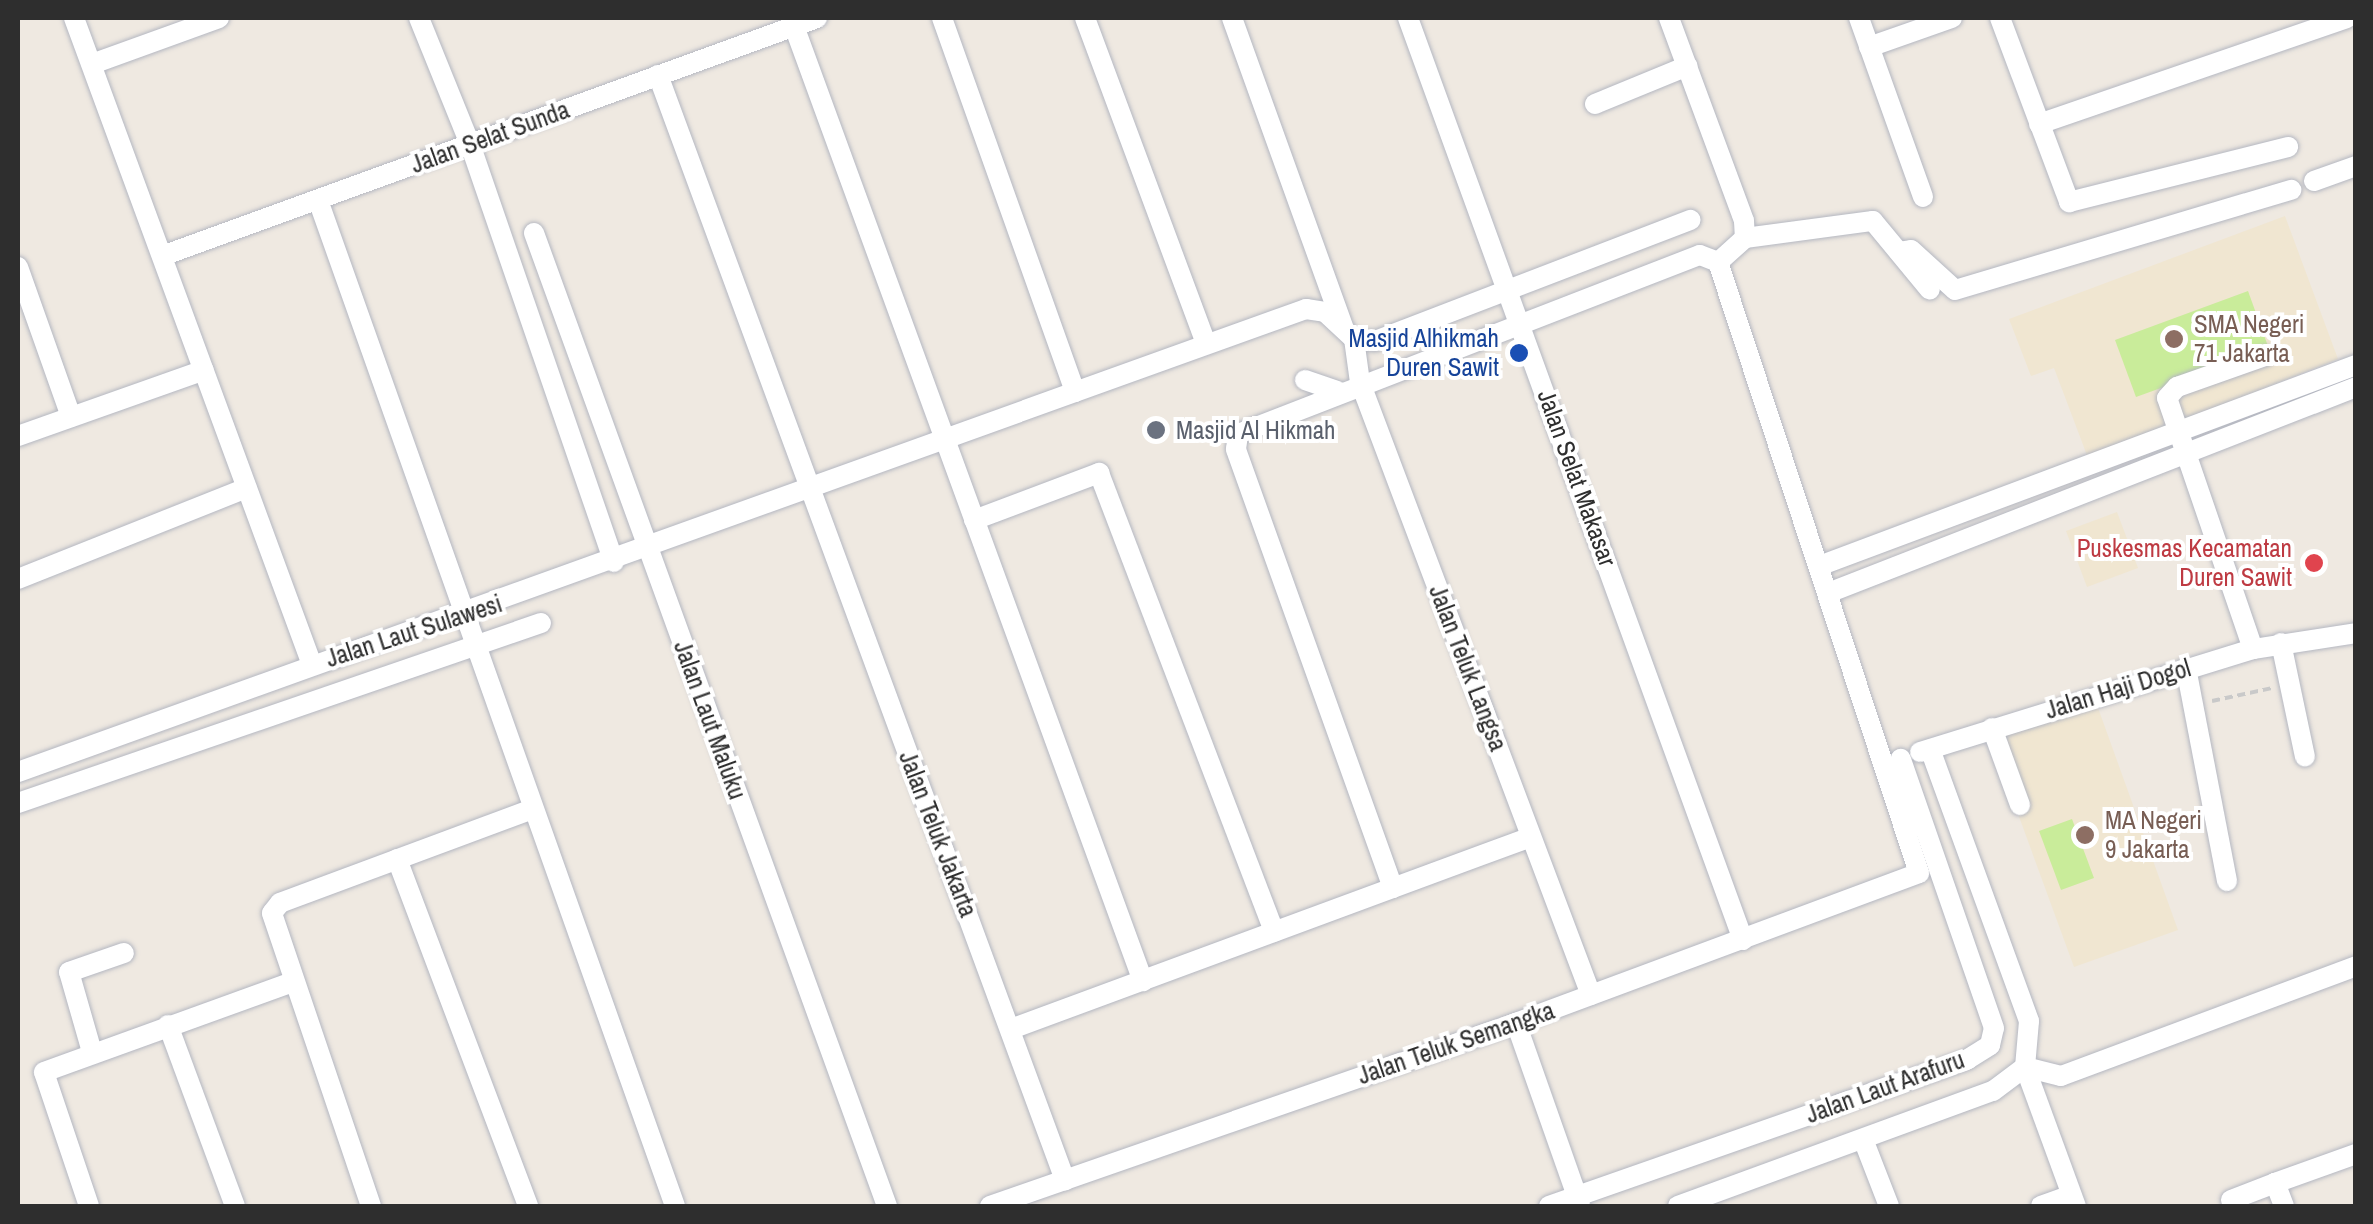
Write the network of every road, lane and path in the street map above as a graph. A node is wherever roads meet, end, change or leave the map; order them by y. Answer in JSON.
{"nodes":[{"id":1,"x":74,"y":18,"type":"edge"},
{"id":2,"x":219,"y":18,"type":"edge"},
{"id":3,"x":419,"y":18,"type":"edge"},
{"id":4,"x":817,"y":18,"type":"edge"},
{"id":5,"x":942,"y":18,"type":"edge"},
{"id":6,"x":1085,"y":18,"type":"edge"},
{"id":7,"x":1232,"y":18,"type":"edge"},
{"id":8,"x":1408,"y":18,"type":"edge"},
{"id":9,"x":1669,"y":18,"type":"edge"},
{"id":10,"x":1858,"y":18,"type":"edge"},
{"id":11,"x":1952,"y":18,"type":"edge"},
{"id":12,"x":2000,"y":18,"type":"edge"},
{"id":13,"x":2348,"y":18,"type":"edge"},
{"id":14,"x":794,"y":26,"type":"junction"},
{"id":15,"x":2356,"y":35,"type":"edge"},
{"id":16,"x":1869,"y":47,"type":"junction"},
{"id":17,"x":92,"y":64,"type":"junction"},
{"id":18,"x":1687,"y":66,"type":"junction"},
{"id":19,"x":658,"y":75,"type":"junction"},
{"id":20,"x":1595,"y":104,"type":"dead end"},
{"id":21,"x":2038,"y":124,"type":"junction"},
{"id":22,"x":470,"y":144,"type":"junction"},
{"id":23,"x":2288,"y":147,"type":"dead end"},
{"id":24,"x":2356,"y":166,"type":"edge"},
{"id":25,"x":2314,"y":181,"type":"dead end"},
{"id":26,"x":2291,"y":190,"type":"dead end"},
{"id":27,"x":1923,"y":197,"type":"dead end"},
{"id":28,"x":318,"y":200,"type":"junction"},
{"id":29,"x":1691,"y":220,"type":"dead end"},
{"id":30,"x":534,"y":234,"type":"dead end"},
{"id":31,"x":1745,"y":238,"type":"junction"},
{"id":32,"x":1900,"y":252,"type":"junction"},
{"id":33,"x":162,"y":256,"type":"junction"},
{"id":34,"x":1718,"y":262,"type":"junction"},
{"id":35,"x":18,"y":267,"type":"edge"},
{"id":36,"x":1930,"y":290,"type":"dead end"},
{"id":37,"x":1510,"y":291,"type":"junction"},
{"id":38,"x":1522,"y":324,"type":"junction"},
{"id":39,"x":1349,"y":334,"type":"junction"},
{"id":40,"x":1206,"y":344,"type":"junction"},
{"id":41,"x":2265,"y":356,"type":"dead end"},
{"id":42,"x":2356,"y":364,"type":"edge"},
{"id":43,"x":204,"y":370,"type":"junction"},
{"id":44,"x":1305,"y":380,"type":"dead end"},
{"id":45,"x":1360,"y":382,"type":"junction"},
{"id":46,"x":2356,"y":387,"type":"edge"},
{"id":47,"x":1337,"y":391,"type":"junction"},
{"id":48,"x":1075,"y":392,"type":"junction"},
{"id":49,"x":72,"y":417,"type":"junction"},
{"id":50,"x":2177,"y":433,"type":"junction"},
{"id":51,"x":18,"y":436,"type":"edge"},
{"id":52,"x":944,"y":440,"type":"junction"},
{"id":53,"x":2185,"y":456,"type":"junction"},
{"id":54,"x":247,"y":488,"type":"junction"},
{"id":55,"x":809,"y":490,"type":"junction"},
{"id":56,"x":974,"y":520,"type":"junction"},
{"id":57,"x":1946,"y":521,"type":"junction"},
{"id":58,"x":1956,"y":545,"type":"junction"},
{"id":59,"x":648,"y":550,"type":"junction"},
{"id":60,"x":614,"y":562,"type":"junction"},
{"id":61,"x":1819,"y":566,"type":"junction"},
{"id":62,"x":18,"y":579,"type":"edge"},
{"id":63,"x":1828,"y":592,"type":"junction"},
{"id":64,"x":462,"y":617,"type":"junction"},
{"id":65,"x":541,"y":624,"type":"dead end"},
{"id":66,"x":2356,"y":633,"type":"edge"},
{"id":67,"x":2281,"y":642,"type":"junction"},
{"id":68,"x":473,"y":647,"type":"junction"},
{"id":69,"x":2252,"y":649,"type":"junction"},
{"id":70,"x":312,"y":665,"type":"junction"},
{"id":71,"x":2186,"y":668,"type":"junction"},
{"id":72,"x":2290,"y":684,"type":"junction"},
{"id":73,"x":2193,"y":705,"type":"junction"},
{"id":74,"x":1992,"y":728,"type":"junction"},
{"id":75,"x":1930,"y":749,"type":"junction"},
{"id":76,"x":2304,"y":757,"type":"dead end"},
{"id":77,"x":1893,"y":761,"type":"junction"},
{"id":78,"x":18,"y":772,"type":"edge"},
{"id":79,"x":18,"y":803,"type":"edge"},
{"id":80,"x":2020,"y":804,"type":"dead end"},
{"id":81,"x":530,"y":810,"type":"junction"},
{"id":82,"x":1531,"y":837,"type":"junction"},
{"id":83,"x":397,"y":858,"type":"junction"},
{"id":84,"x":2227,"y":881,"type":"dead end"},
{"id":85,"x":1393,"y":888,"type":"junction"},
{"id":86,"x":1274,"y":932,"type":"junction"},
{"id":87,"x":1743,"y":940,"type":"junction"},
{"id":88,"x":124,"y":953,"type":"dead end"},
{"id":89,"x":2356,"y":966,"type":"edge"},
{"id":90,"x":1143,"y":980,"type":"junction"},
{"id":91,"x":292,"y":982,"type":"junction"},
{"id":92,"x":1591,"y":996,"type":"junction"},
{"id":93,"x":1516,"y":1023,"type":"junction"},
{"id":94,"x":168,"y":1025,"type":"junction"},
{"id":95,"x":1011,"y":1029,"type":"junction"},
{"id":96,"x":92,"y":1052,"type":"junction"},
{"id":97,"x":2025,"y":1067,"type":"junction"},
{"id":98,"x":1862,"y":1138,"type":"junction"},
{"id":99,"x":2356,"y":1154,"type":"edge"},
{"id":100,"x":1065,"y":1180,"type":"junction"},
{"id":101,"x":2274,"y":1183,"type":"junction"},
{"id":102,"x":2231,"y":1200,"type":"dead end"},
{"id":103,"x":2074,"y":1201,"type":"edge"},
{"id":104,"x":1578,"y":1202,"type":"edge"},
{"id":105,"x":88,"y":1206,"type":"edge"},
{"id":106,"x":235,"y":1206,"type":"edge"},
{"id":107,"x":370,"y":1206,"type":"edge"},
{"id":108,"x":528,"y":1206,"type":"edge"},
{"id":109,"x":674,"y":1206,"type":"edge"},
{"id":110,"x":887,"y":1206,"type":"edge"},
{"id":111,"x":990,"y":1206,"type":"edge"},
{"id":112,"x":1549,"y":1206,"type":"edge"},
{"id":113,"x":1678,"y":1206,"type":"edge"},
{"id":114,"x":1890,"y":1206,"type":"edge"},
{"id":115,"x":2041,"y":1206,"type":"edge"},
{"id":116,"x":2284,"y":1206,"type":"edge"}],
"edges":[{"from":1,"to":17,"type":"street"},
{"from":2,"to":17,"type":"street"},
{"from":3,"to":22,"type":"street"},
{"from":4,"to":14,"type":"street","name":"Jalan Selat Sunda"},
{"from":5,"to":48,"type":"street"},
{"from":6,"to":40,"type":"street"},
{"from":7,"to":39,"type":"street","name":"Jalan Teluk Langsa"},
{"from":8,"to":37,"type":"street","name":"Jalan Selat Makasar"},
{"from":9,"to":18,"type":"street"},
{"from":10,"to":16,"type":"street"},
{"from":11,"to":16,"type":"street"},
{"from":12,"to":21,"type":"street"},
{"from":13,"to":15,"type":"street"},
{"from":13,"to":21,"type":"street"},
{"from":14,"to":19,"type":"street","name":"Jalan Selat Sunda"},
{"from":14,"to":52,"type":"street"},
{"from":16,"to":27,"type":"street"},
{"from":17,"to":33,"type":"street"},
{"from":18,"to":20,"type":"street"},
{"from":18,"to":31,"type":"street"},
{"from":19,"to":22,"type":"street","name":"Jalan Selat Sunda"},
{"from":19,"to":55,"type":"street","name":"Jalan Teluk Jakarta"},
{"from":21,"to":23,"type":"street"},
{"from":22,"to":28,"type":"street","name":"Jalan Selat Sunda"},
{"from":22,"to":60,"type":"street"},
{"from":24,"to":25,"type":"street"},
{"from":26,"to":32,"type":"street"},
{"from":28,"to":33,"type":"street","name":"Jalan Selat Sunda"},
{"from":28,"to":64,"type":"street"},
{"from":29,"to":37,"type":"street"},
{"from":30,"to":59,"type":"street","name":"Jalan Laut Maluku"},
{"from":31,"to":32,"type":"street"},
{"from":31,"to":34,"type":"street"},
{"from":32,"to":36,"type":"street"},
{"from":33,"to":43,"type":"street"},
{"from":34,"to":38,"type":"street"},
{"from":34,"to":61,"type":"street"},
{"from":35,"to":49,"type":"street"},
{"from":37,"to":38,"type":"street","name":"Jalan Selat Makasar"},
{"from":37,"to":39,"type":"street"},
{"from":38,"to":45,"type":"street"},
{"from":38,"to":87,"type":"street","name":"Jalan Selat Makasar"},
{"from":39,"to":40,"type":"street","name":"Jalan Laut Sulawesi"},
{"from":39,"to":45,"type":"street","name":"Jalan Teluk Langsa"},
{"from":40,"to":48,"type":"street","name":"Jalan Laut Sulawesi"},
{"from":41,"to":50,"type":"street"},
{"from":42,"to":50,"type":"street"},
{"from":43,"to":49,"type":"street"},
{"from":43,"to":54,"type":"street"},
{"from":44,"to":47,"type":"street"},
{"from":45,"to":47,"type":"street"},
{"from":45,"to":82,"type":"street","name":"Jalan Teluk Langsa"},
{"from":46,"to":53,"type":"street"},
{"from":47,"to":85,"type":"street"},
{"from":48,"to":52,"type":"street","name":"Jalan Laut Sulawesi"},
{"from":49,"to":51,"type":"street"},
{"from":50,"to":53,"type":"street"},
{"from":50,"to":57,"type":"street"},
{"from":52,"to":55,"type":"street","name":"Jalan Laut Sulawesi"},
{"from":52,"to":56,"type":"street"},
{"from":53,"to":58,"type":"street"},
{"from":53,"to":69,"type":"street"},
{"from":54,"to":62,"type":"street"},
{"from":54,"to":70,"type":"street"},
{"from":55,"to":59,"type":"street","name":"Jalan Laut Sulawesi"},
{"from":55,"to":95,"type":"street","name":"Jalan Teluk Jakarta"},
{"from":56,"to":86,"type":"street"},
{"from":56,"to":90,"type":"street"},
{"from":57,"to":58,"type":"street"},
{"from":57,"to":61,"type":"street"},
{"from":58,"to":63,"type":"street"},
{"from":59,"to":60,"type":"street","name":"Jalan Laut Sulawesi"},
{"from":59,"to":110,"type":"street","name":"Jalan Laut Maluku"},
{"from":60,"to":64,"type":"street","name":"Jalan Laut Sulawesi"},
{"from":61,"to":63,"type":"street"},
{"from":63,"to":77,"type":"street"},
{"from":64,"to":68,"type":"street"},
{"from":64,"to":70,"type":"street","name":"Jalan Laut Sulawesi"},
{"from":65,"to":68,"type":"street","name":"Jalan Laut Sulawesi"},
{"from":66,"to":67,"type":"street","name":"Jalan Haji Dogol"},
{"from":67,"to":69,"type":"street","name":"Jalan Haji Dogol"},
{"from":67,"to":72,"type":"street"},
{"from":68,"to":79,"type":"street","name":"Jalan Laut Sulawesi"},
{"from":68,"to":81,"type":"street"},
{"from":69,"to":71,"type":"street","name":"Jalan Haji Dogol"},
{"from":70,"to":78,"type":"street","name":"Jalan Laut Sulawesi"},
{"from":71,"to":73,"type":"street"},
{"from":71,"to":74,"type":"street","name":"Jalan Haji Dogol"},
{"from":72,"to":73,"type":"path"},
{"from":72,"to":76,"type":"street"},
{"from":73,"to":84,"type":"street"},
{"from":74,"to":75,"type":"street","name":"Jalan Haji Dogol"},
{"from":74,"to":80,"type":"street"},
{"from":75,"to":77,"type":"street","name":"Jalan Haji Dogol"},
{"from":75,"to":97,"type":"street"},
{"from":77,"to":87,"type":"street","name":"Jalan Teluk Semangka"},
{"from":77,"to":104,"type":"street","name":"Jalan Laut Arafuru"},
{"from":81,"to":83,"type":"street"},
{"from":81,"to":109,"type":"street"},
{"from":82,"to":85,"type":"street"},
{"from":82,"to":92,"type":"street","name":"Jalan Teluk Langsa"},
{"from":83,"to":91,"type":"street"},
{"from":83,"to":108,"type":"street"},
{"from":85,"to":86,"type":"street"},
{"from":86,"to":90,"type":"street"},
{"from":87,"to":92,"type":"street","name":"Jalan Teluk Semangka"},
{"from":88,"to":96,"type":"street"},
{"from":89,"to":97,"type":"street"},
{"from":90,"to":95,"type":"street"},
{"from":91,"to":94,"type":"street"},
{"from":91,"to":107,"type":"street"},
{"from":92,"to":93,"type":"street","name":"Jalan Teluk Semangka"},
{"from":93,"to":100,"type":"street","name":"Jalan Teluk Semangka"},
{"from":93,"to":104,"type":"street"},
{"from":94,"to":96,"type":"street"},
{"from":94,"to":106,"type":"street"},
{"from":95,"to":100,"type":"street","name":"Jalan Teluk Jakarta"},
{"from":96,"to":105,"type":"street"},
{"from":97,"to":98,"type":"street","name":"Jalan Laut Arafuru"},
{"from":97,"to":103,"type":"street"},
{"from":98,"to":113,"type":"street","name":"Jalan Laut Arafuru"},
{"from":98,"to":114,"type":"street"},
{"from":99,"to":101,"type":"street"},
{"from":100,"to":111,"type":"street","name":"Jalan Teluk Semangka"},
{"from":101,"to":102,"type":"street"},
{"from":101,"to":116,"type":"street"},
{"from":103,"to":115,"type":"street"},
{"from":104,"to":112,"type":"street","name":"Jalan Laut Arafuru"}]}
